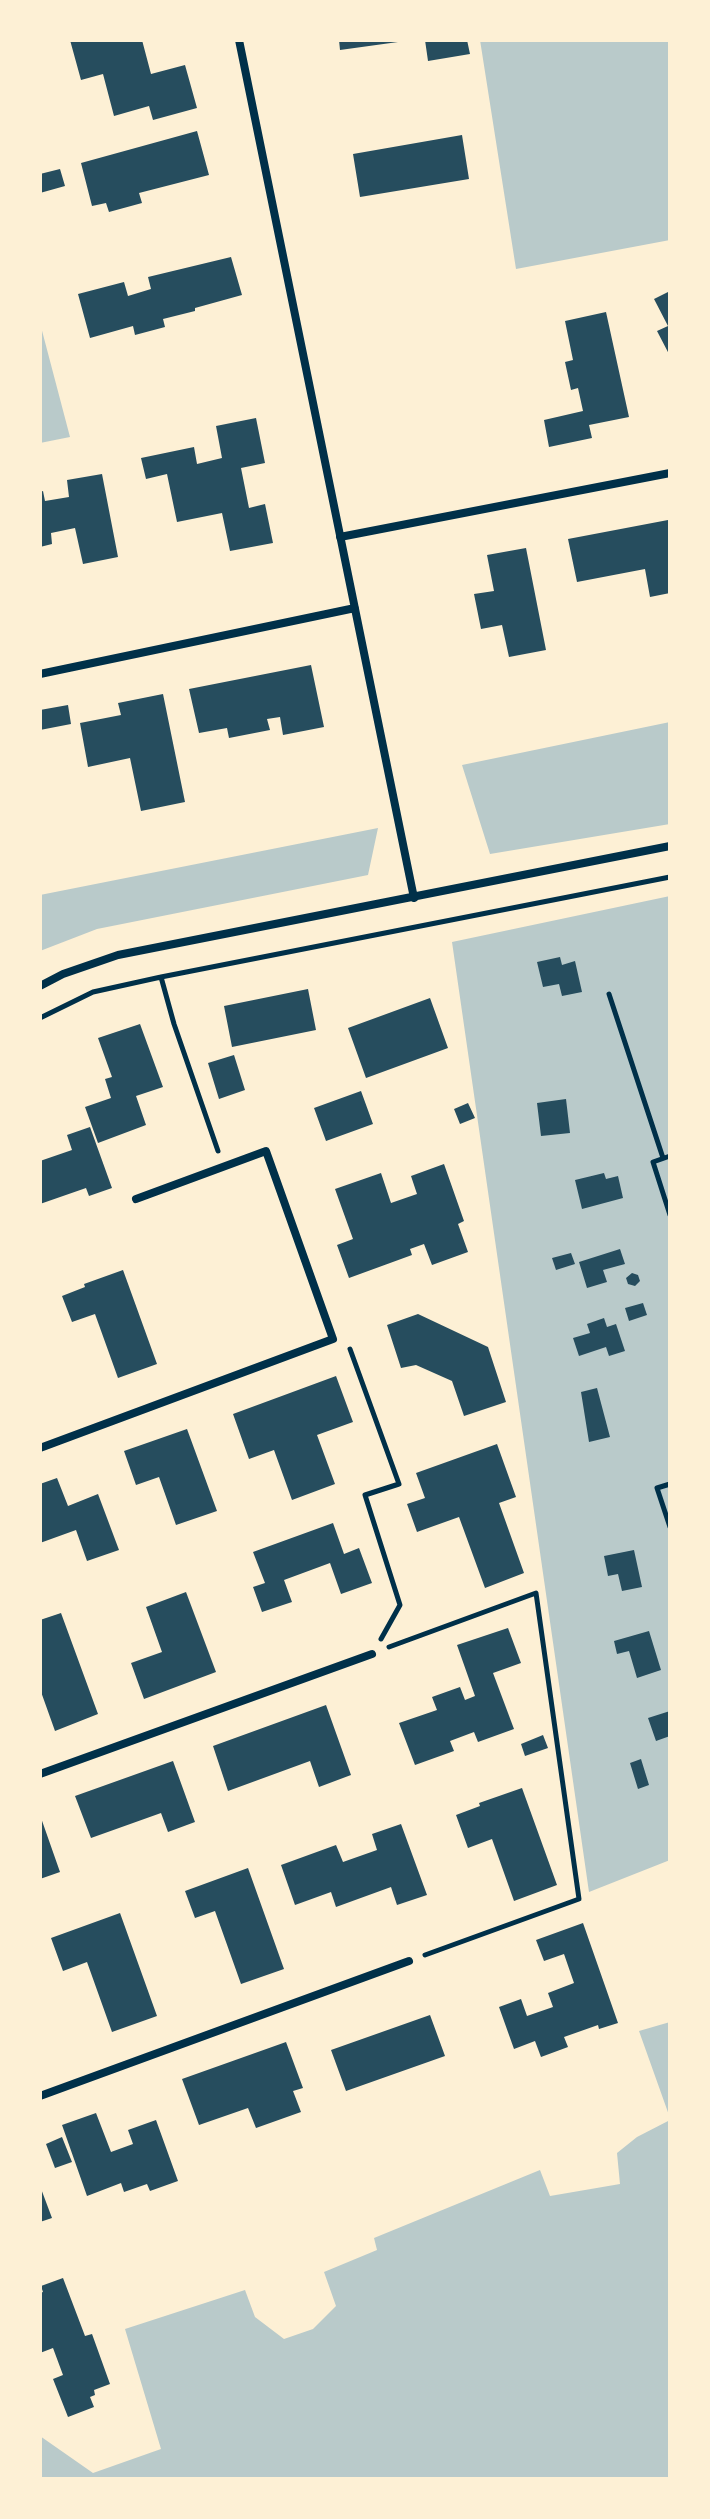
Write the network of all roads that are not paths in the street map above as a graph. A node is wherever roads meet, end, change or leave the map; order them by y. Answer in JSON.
{"nodes":[{"id":1,"x":239,"y":40,"type":"edge"},
{"id":2,"x":670,"y":473,"type":"edge"},
{"id":3,"x":340,"y":537,"type":"junction"},
{"id":4,"x":355,"y":608,"type":"junction"},
{"id":5,"x":40,"y":674,"type":"edge"},
{"id":6,"x":670,"y":846,"type":"edge"},
{"id":7,"x":414,"y":898,"type":"junction"},
{"id":8,"x":40,"y":986,"type":"edge"},
{"id":9,"x":136,"y":1199,"type":"dead end"},
{"id":10,"x":40,"y":1448,"type":"edge"},
{"id":11,"x":372,"y":1654,"type":"road end"},
{"id":12,"x":40,"y":1774,"type":"edge"},
{"id":13,"x":409,"y":1961,"type":"road end"},
{"id":14,"x":40,"y":2096,"type":"edge"}],
"edges":[{"from":1,"to":3,"type":"street"},
{"from":2,"to":3,"type":"street"},
{"from":3,"to":4,"type":"street"},
{"from":4,"to":5,"type":"street"},
{"from":4,"to":7,"type":"street"},
{"from":6,"to":7,"type":"street"},
{"from":7,"to":8,"type":"street"},
{"from":9,"to":10,"type":"street"},
{"from":11,"to":12,"type":"street"},
{"from":13,"to":14,"type":"street"}]}
